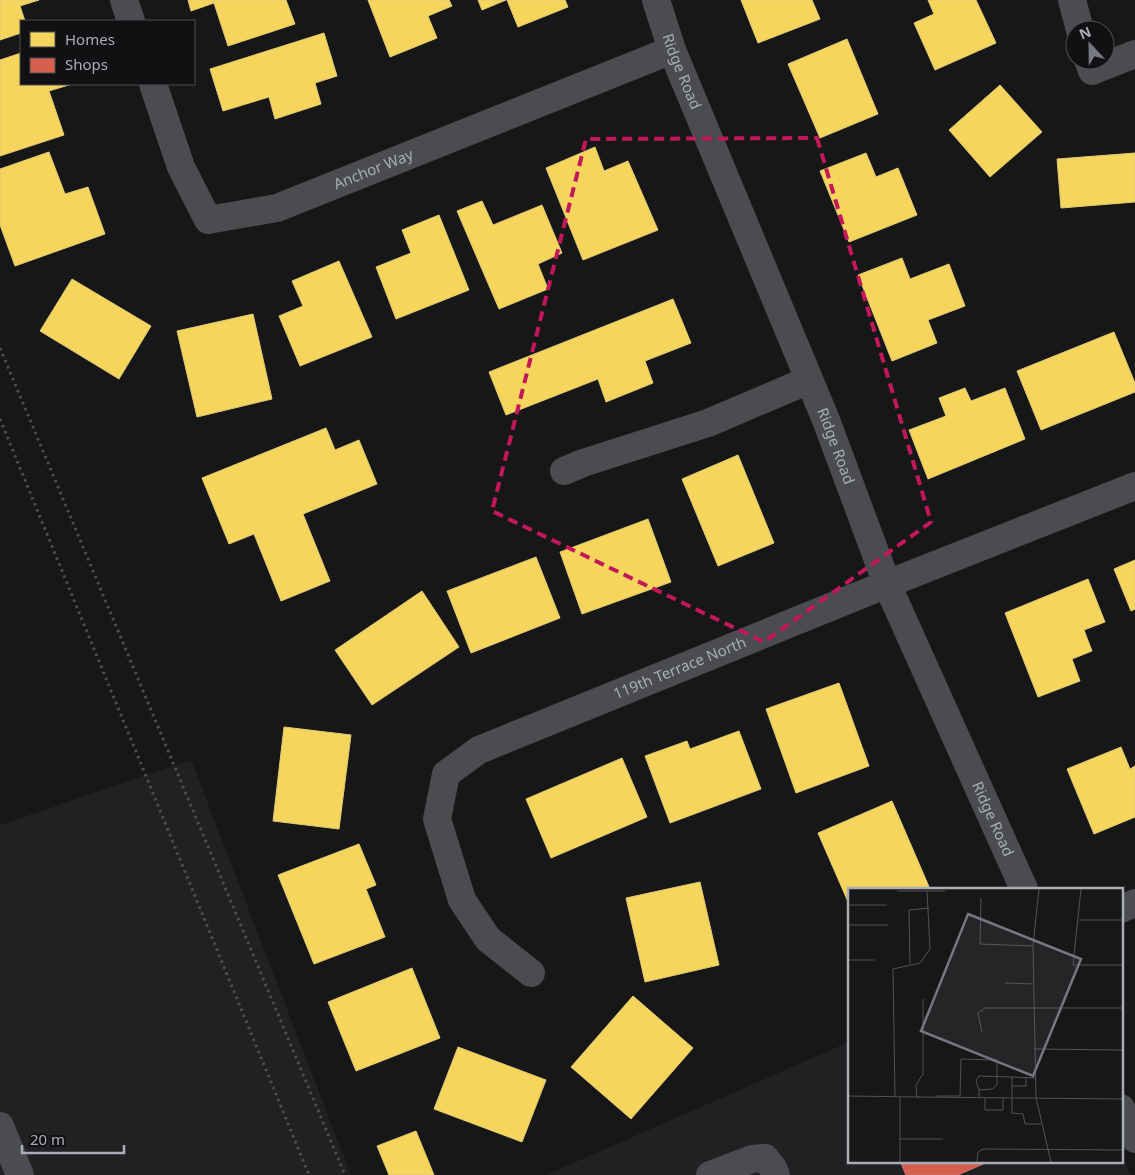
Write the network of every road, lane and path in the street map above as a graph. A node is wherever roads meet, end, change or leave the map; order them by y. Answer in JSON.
{"nodes":[{"id":1,"x":124,"y":0,"type":"edge"},
{"id":2,"x":656,"y":0,"type":"edge"},
{"id":3,"x":1072,"y":0,"type":"edge"},
{"id":4,"x":132,"y":20,"type":"edge"},
{"id":5,"x":1077,"y":20,"type":"edge"},
{"id":6,"x":672,"y":50,"type":"junction"},
{"id":7,"x":1135,"y":54,"type":"edge"},
{"id":8,"x":1115,"y":59,"type":"edge"},
{"id":9,"x":153,"y":85,"type":"edge"},
{"id":10,"x":0,"y":348,"type":"edge"},
{"id":11,"x":809,"y":380,"type":"junction"},
{"id":12,"x":0,"y":420,"type":"edge"},
{"id":13,"x":564,"y":471,"type":"dead end"},
{"id":14,"x":1135,"y":486,"type":"edge"},
{"id":15,"x":887,"y":584,"type":"junction"},
{"id":16,"x":1024,"y":888,"type":"edge"},
{"id":17,"x":1135,"y":903,"type":"edge"},
{"id":18,"x":1122,"y":909,"type":"edge"},
{"id":19,"x":531,"y":973,"type":"dead end"},
{"id":20,"x":1122,"y":1110,"type":"edge"},
{"id":21,"x":0,"y":1126,"type":"edge"},
{"id":22,"x":1135,"y":1139,"type":"edge"},
{"id":23,"x":20,"y":1175,"type":"edge"},
{"id":24,"x":309,"y":1175,"type":"edge"},
{"id":25,"x":345,"y":1175,"type":"edge"},
{"id":26,"x":710,"y":1175,"type":"edge"},
{"id":27,"x":776,"y":1175,"type":"edge"}],
"edges":[{"from":1,"to":4,"type":"street"},
{"from":2,"to":6,"type":"street","name":"Ridge Road"},
{"from":3,"to":5,"type":"street"},
{"from":6,"to":9,"type":"street","name":"Anchor Way"},
{"from":6,"to":11,"type":"street","name":"Ridge Road"},
{"from":7,"to":8,"type":"street"},
{"from":10,"to":25,"type":"path"},
{"from":11,"to":13,"type":"street"},
{"from":11,"to":15,"type":"street","name":"Ridge Road"},
{"from":12,"to":24,"type":"path"},
{"from":14,"to":15,"type":"street","name":"119th Terrace North"},
{"from":15,"to":16,"type":"street","name":"Ridge Road"},
{"from":15,"to":19,"type":"street","name":"119th Terrace North"},
{"from":17,"to":18,"type":"street"},
{"from":20,"to":22,"type":"street"},
{"from":21,"to":23,"type":"street"},
{"from":26,"to":27,"type":"street"}]}
